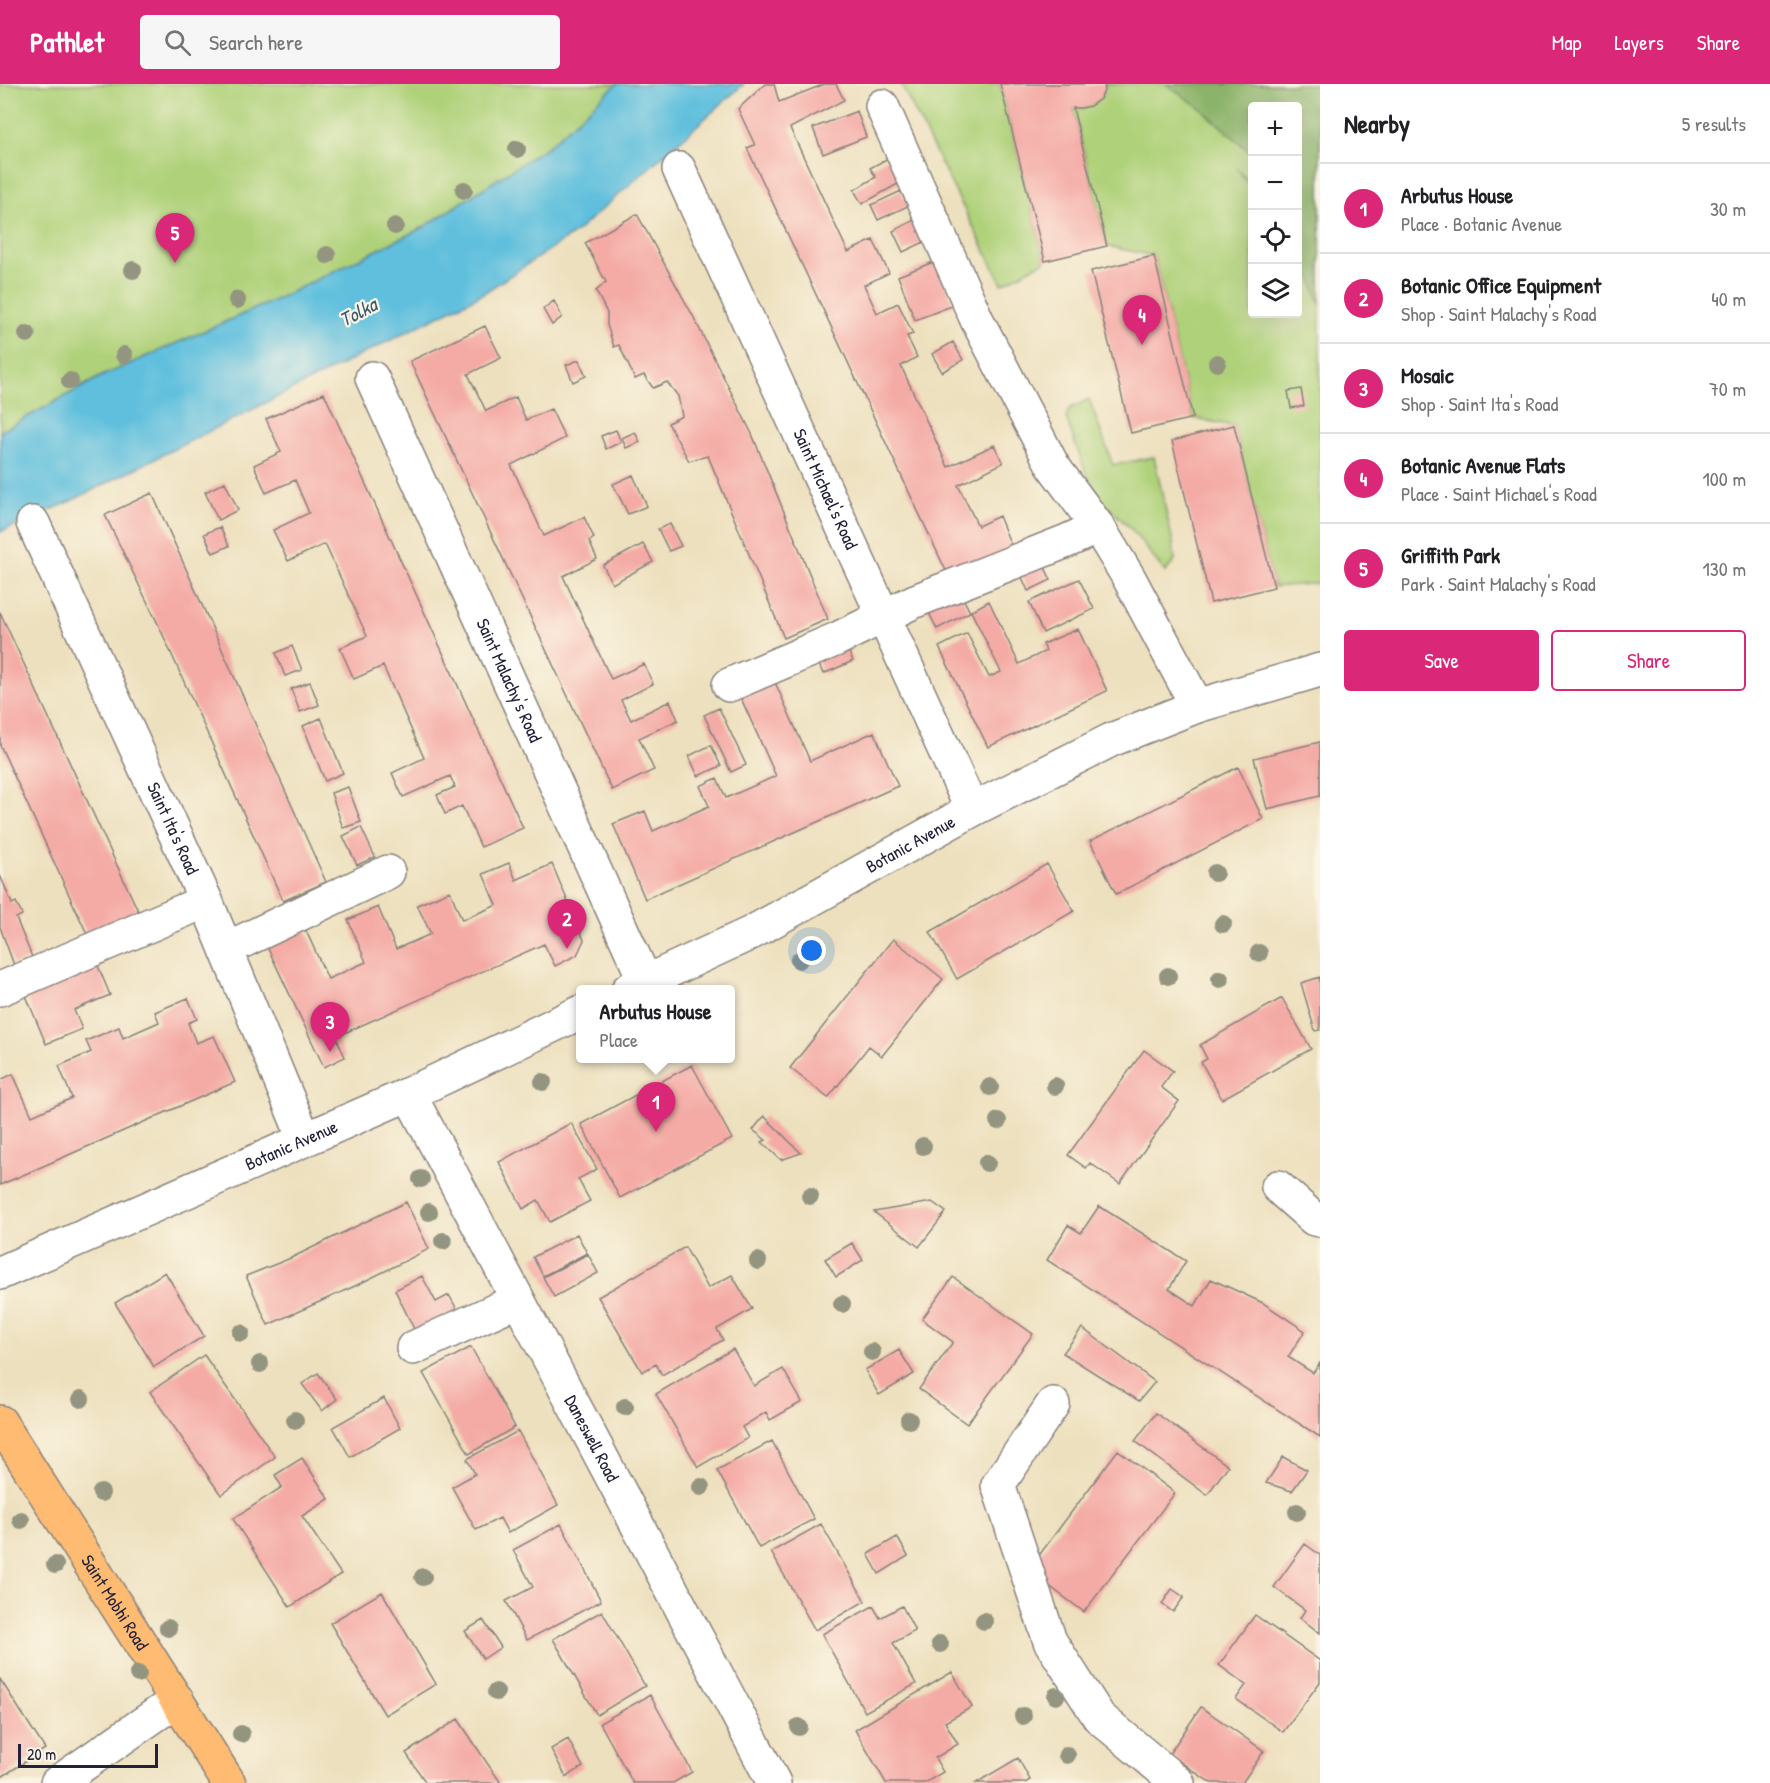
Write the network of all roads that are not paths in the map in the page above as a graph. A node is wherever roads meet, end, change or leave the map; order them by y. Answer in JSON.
{"nodes":[{"id":1,"x":882,"y":105,"type":"dead end"},
{"id":2,"x":680,"y":169,"type":"dead end"},
{"id":3,"x":372,"y":378,"type":"dead end"},
{"id":4,"x":33,"y":523,"type":"dead end"},
{"id":5,"x":1098,"y":527,"type":"junction"},
{"id":6,"x":883,"y":616,"type":"junction"},
{"id":7,"x":1320,"y":670,"type":"edge"},
{"id":8,"x":729,"y":685,"type":"dead end"},
{"id":9,"x":1197,"y":706,"type":"junction"},
{"id":10,"x":972,"y":810,"type":"junction"},
{"id":11,"x":388,"y":872,"type":"dead end"},
{"id":12,"x":206,"y":901,"type":"junction"},
{"id":13,"x":226,"y":949,"type":"junction"},
{"id":14,"x":3,"y":982,"type":"edge"},
{"id":15,"x":637,"y":985,"type":"edge"},
{"id":16,"x":576,"y":1014,"type":"edge"},
{"id":17,"x":409,"y":1094,"type":"junction"},
{"id":18,"x":304,"y":1138,"type":"junction"},
{"id":19,"x":1278,"y":1187,"type":"dead end"},
{"id":20,"x":1320,"y":1220,"type":"edge"},
{"id":21,"x":0,"y":1273,"type":"edge"},
{"id":22,"x":518,"y":1300,"type":"junction"},
{"id":23,"x":413,"y":1348,"type":"dead end"},
{"id":24,"x":1053,"y":1404,"type":"dead end"},
{"id":25,"x":0,"y":1422,"type":"edge"},
{"id":26,"x":177,"y":1700,"type":"junction"},
{"id":27,"x":57,"y":1783,"type":"edge"},
{"id":28,"x":229,"y":1783,"type":"edge"},
{"id":29,"x":774,"y":1783,"type":"edge"},
{"id":30,"x":1178,"y":1783,"type":"edge"}],
"edges":[{"from":1,"to":5,"type":"street"},
{"from":2,"to":6,"type":"street","name":"Saint Michael's Road"},
{"from":3,"to":15,"type":"street","name":"Saint Malachy's Road"},
{"from":4,"to":12,"type":"street","name":"Saint Ita's Road"},
{"from":5,"to":6,"type":"street"},
{"from":5,"to":9,"type":"street"},
{"from":6,"to":8,"type":"street"},
{"from":6,"to":10,"type":"street","name":"Saint Michael's Road"},
{"from":7,"to":9,"type":"street","name":"Botanic Avenue"},
{"from":9,"to":10,"type":"street","name":"Botanic Avenue"},
{"from":10,"to":15,"type":"street","name":"Botanic Avenue"},
{"from":11,"to":13,"type":"street"},
{"from":12,"to":13,"type":"street","name":"Saint Ita's Road"},
{"from":12,"to":14,"type":"street"},
{"from":13,"to":18,"type":"street","name":"Saint Ita's Road"},
{"from":16,"to":17,"type":"street","name":"Botanic Avenue"},
{"from":17,"to":18,"type":"street","name":"Botanic Avenue"},
{"from":17,"to":22,"type":"street","name":"Daneswell Road"},
{"from":18,"to":21,"type":"street","name":"Botanic Avenue"},
{"from":19,"to":20,"type":"street"},
{"from":22,"to":23,"type":"street"},
{"from":22,"to":29,"type":"street","name":"Daneswell Road"},
{"from":24,"to":30,"type":"street"},
{"from":25,"to":26,"type":"main road","name":"Saint Mobhi Road"},
{"from":26,"to":27,"type":"street"},
{"from":26,"to":28,"type":"main road","name":"Saint Mobhi Road"}]}
